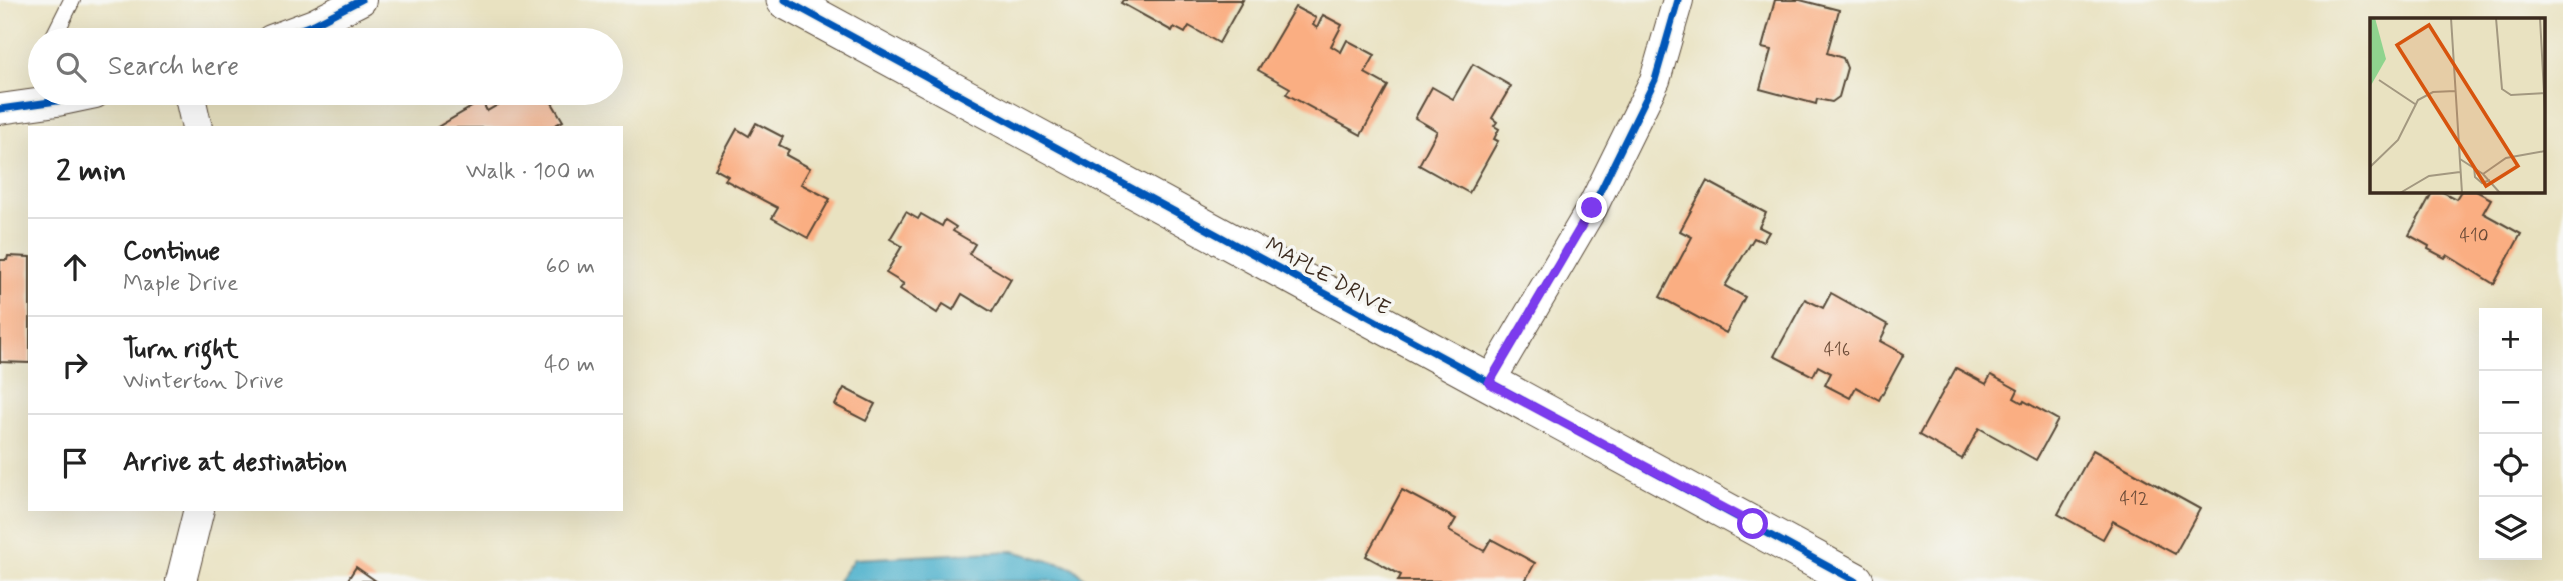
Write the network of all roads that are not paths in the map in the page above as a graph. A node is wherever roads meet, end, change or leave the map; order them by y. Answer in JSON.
{"nodes":[{"id":1,"x":72,"y":0,"type":"edge"},
{"id":2,"x":785,"y":0,"type":"edge"},
{"id":3,"x":1678,"y":0,"type":"edge"},
{"id":4,"x":352,"y":2,"type":"edge"},
{"id":5,"x":58,"y":28,"type":"edge"},
{"id":6,"x":303,"y":28,"type":"edge"},
{"id":7,"x":28,"y":102,"type":"edge"},
{"id":8,"x":192,"y":105,"type":"edge"},
{"id":9,"x":0,"y":109,"type":"edge"},
{"id":10,"x":197,"y":126,"type":"edge"},
{"id":11,"x":1489,"y":383,"type":"junction"},
{"id":12,"x":198,"y":511,"type":"edge"},
{"id":13,"x":181,"y":581,"type":"edge"},
{"id":14,"x":1855,"y":581,"type":"edge"}],
"edges":[{"from":1,"to":5,"type":"lane"},
{"from":2,"to":11,"type":"street","name":"MAPLE DRIVE"},
{"from":3,"to":11,"type":"street"},
{"from":4,"to":6,"type":"street"},
{"from":7,"to":9,"type":"street"},
{"from":8,"to":10,"type":"street"},
{"from":11,"to":14,"type":"street","name":"MAPLE DRIVE"},
{"from":12,"to":13,"type":"street"}]}
